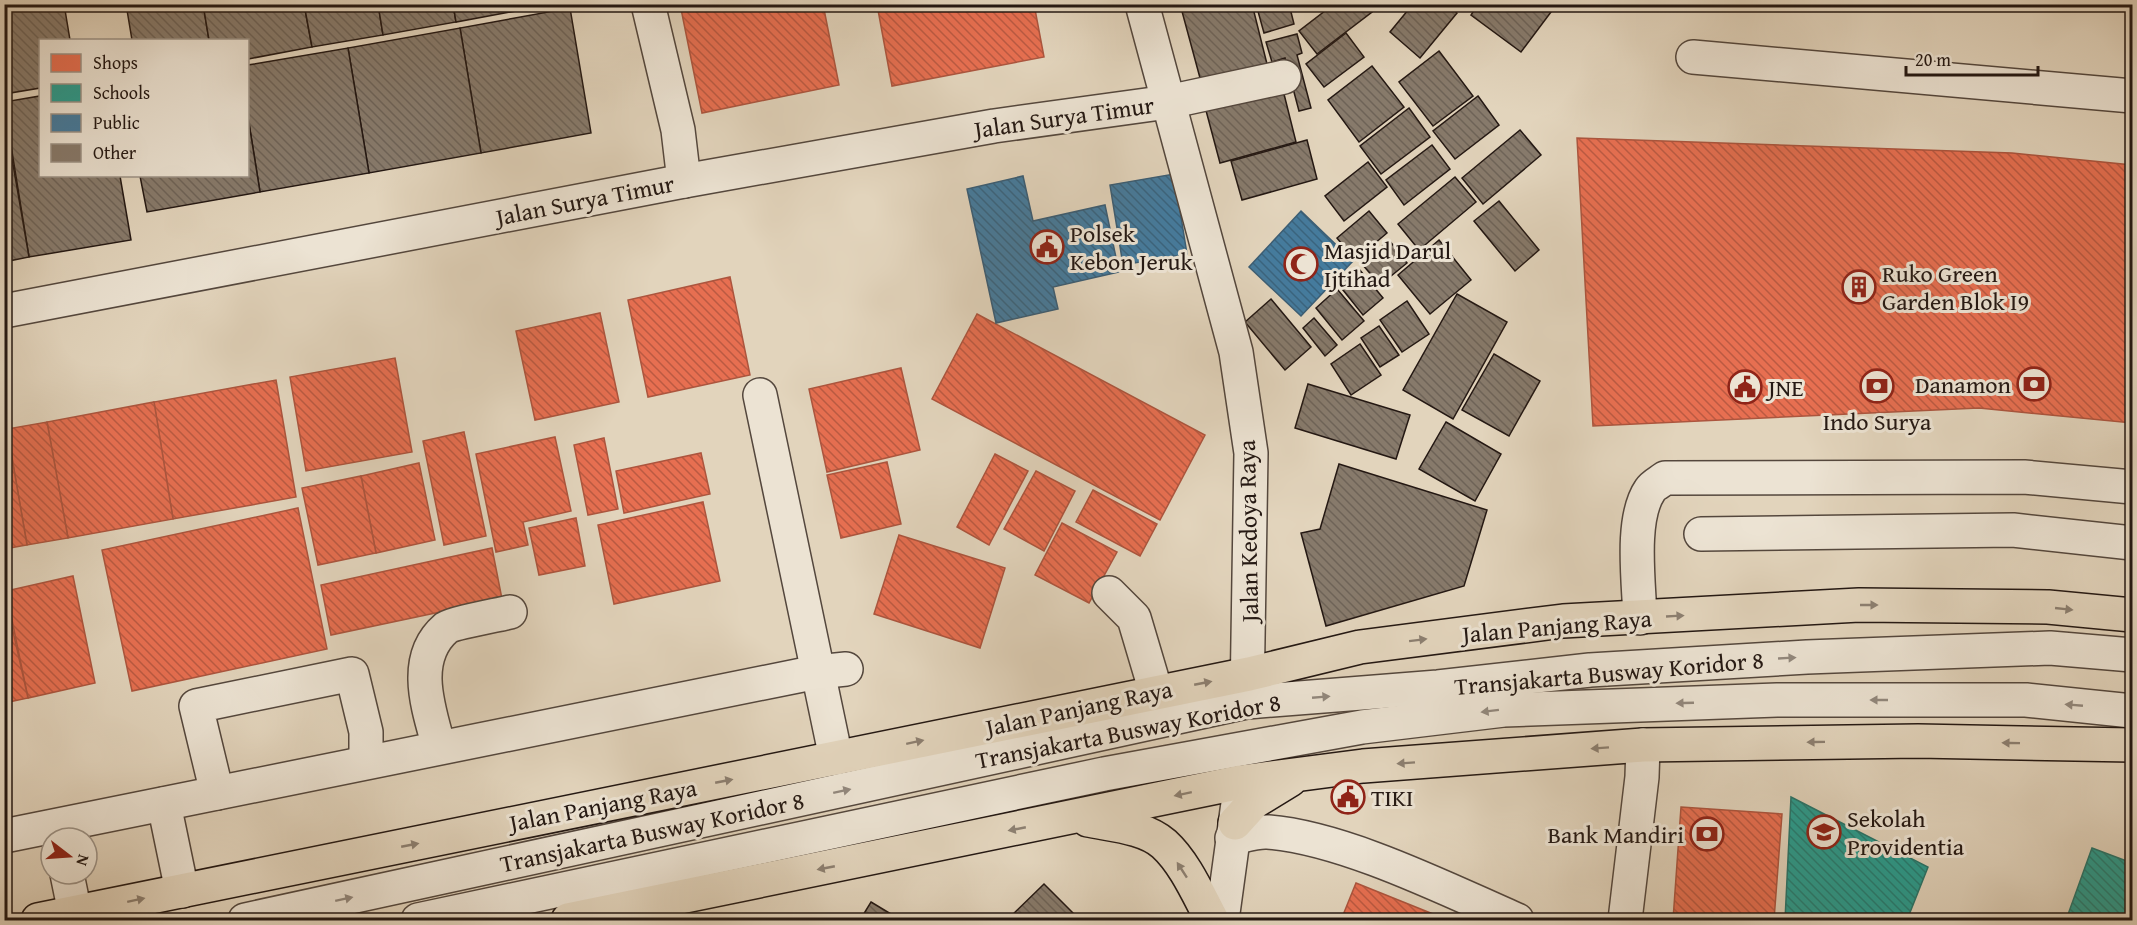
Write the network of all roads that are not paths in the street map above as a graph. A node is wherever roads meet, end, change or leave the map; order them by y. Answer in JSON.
{"nodes":[{"id":1,"x":648,"y":4,"type":"edge"},
{"id":2,"x":1142,"y":4,"type":"edge"},
{"id":3,"x":1693,"y":57,"type":"dead end"},
{"id":4,"x":1284,"y":77,"type":"dead end"},
{"id":5,"x":2133,"y":96,"type":"edge"},
{"id":6,"x":1168,"y":102,"type":"junction"},
{"id":7,"x":684,"y":181,"type":"junction"},
{"id":8,"x":4,"y":310,"type":"edge"},
{"id":9,"x":760,"y":395,"type":"dead end"},
{"id":10,"x":2133,"y":487,"type":"edge"},
{"id":11,"x":1701,"y":534,"type":"dead end"},
{"id":12,"x":2133,"y":543,"type":"edge"},
{"id":13,"x":1109,"y":593,"type":"dead end"},
{"id":14,"x":510,"y":612,"type":"dead end"},
{"id":15,"x":2133,"y":615,"type":"edge"},
{"id":16,"x":1640,"y":618,"type":"junction"},
{"id":17,"x":2133,"y":655,"type":"edge"},
{"id":18,"x":831,"y":670,"type":"junction"},
{"id":19,"x":1248,"y":688,"type":"junction"},
{"id":20,"x":1156,"y":692,"type":"junction"},
{"id":21,"x":2133,"y":711,"type":"edge"},
{"id":22,"x":1643,"y":745,"type":"junction"},
{"id":23,"x":2133,"y":745,"type":"edge"},
{"id":24,"x":440,"y":747,"type":"junction"},
{"id":25,"x":1244,"y":748,"type":"junction"},
{"id":26,"x":836,"y":758,"type":"junction"},
{"id":27,"x":366,"y":762,"type":"junction"},
{"id":28,"x":1306,"y":773,"type":"junction"},
{"id":29,"x":1241,"y":782,"type":"junction"},
{"id":30,"x":217,"y":793,"type":"junction"},
{"id":31,"x":164,"y":804,"type":"junction"},
{"id":32,"x":1075,"y":818,"type":"junction"},
{"id":33,"x":82,"y":826,"type":"edge"},
{"id":34,"x":1233,"y":831,"type":"junction"},
{"id":35,"x":39,"y":833,"type":"edge"},
{"id":36,"x":4,"y":836,"type":"edge"},
{"id":37,"x":69,"y":886,"type":"edge"},
{"id":38,"x":182,"y":891,"type":"junction"},
{"id":39,"x":75,"y":913,"type":"junction"},
{"id":40,"x":38,"y":921,"type":"edge"},
{"id":41,"x":245,"y":921,"type":"edge"},
{"id":42,"x":418,"y":921,"type":"edge"},
{"id":43,"x":568,"y":921,"type":"edge"},
{"id":44,"x":1212,"y":921,"type":"edge"},
{"id":45,"x":1222,"y":921,"type":"edge"},
{"id":46,"x":1517,"y":921,"type":"edge"},
{"id":47,"x":1624,"y":921,"type":"edge"}],
"edges":[{"from":1,"to":7,"type":"street"},
{"from":2,"to":6,"type":"street","name":"Jalan Kedoya Raya"},
{"from":3,"to":5,"type":"street"},
{"from":4,"to":6,"type":"street","name":"Jalan Surya Timur"},
{"from":6,"to":7,"type":"street","name":"Jalan Surya Timur"},
{"from":6,"to":19,"type":"street","name":"Jalan Kedoya Raya"},
{"from":7,"to":8,"type":"street","name":"Jalan Surya Timur"},
{"from":9,"to":18,"type":"street"},
{"from":10,"to":16,"type":"street"},
{"from":11,"to":12,"type":"street"},
{"from":13,"to":20,"type":"street"},
{"from":14,"to":24,"type":"street"},
{"from":16,"to":15,"type":"main road","name":"Jalan Panjang Raya","one_way":true},
{"from":19,"to":16,"type":"main road","name":"Jalan Panjang Raya","one_way":true},
{"from":19,"to":17,"type":"street","name":"Transjakarta Busway Koridor 8","one_way":true},
{"from":18,"to":24,"type":"street"},
{"from":18,"to":26,"type":"street"},
{"from":20,"to":19,"type":"main road","name":"Jalan Panjang Raya","one_way":true},
{"from":19,"to":25,"type":"street","name":"Jalan Kedoya Raya"},
{"from":41,"to":19,"type":"street","name":"Transjakarta Busway Koridor 8","one_way":true},
{"from":26,"to":20,"type":"main road","name":"Jalan Panjang Raya","one_way":true},
{"from":21,"to":25,"type":"street","name":"Transjakarta Busway Koridor 8","one_way":true},
{"from":23,"to":22,"type":"main road","one_way":true},
{"from":22,"to":28,"type":"main road","one_way":true},
{"from":22,"to":47,"type":"street"},
{"from":24,"to":27,"type":"street"},
{"from":25,"to":29,"type":"street","name":"Jalan Kedoya Raya"},
{"from":25,"to":42,"type":"street","name":"Transjakarta Busway Koridor 8"},
{"from":38,"to":26,"type":"main road","name":"Jalan Panjang Raya","one_way":true},
{"from":27,"to":30,"type":"street"},
{"from":27,"to":30,"type":"street"},
{"from":28,"to":29,"type":"main road"},
{"from":28,"to":34,"type":"main road"},
{"from":29,"to":32,"type":"main road","one_way":true},
{"from":29,"to":34,"type":"street","name":"Jalan Kedoya Raya"},
{"from":30,"to":31,"type":"street"},
{"from":31,"to":33,"type":"street"},
{"from":31,"to":38,"type":"street"},
{"from":32,"to":43,"type":"main road","one_way":true},
{"from":44,"to":32,"type":"main road","one_way":true},
{"from":34,"to":45,"type":"street","name":"Jalan Kedoya Raya"},
{"from":34,"to":46,"type":"street"},
{"from":35,"to":36,"type":"street"},
{"from":37,"to":39,"type":"street"},
{"from":39,"to":38,"type":"main road","name":"Jalan Panjang Raya","one_way":true},
{"from":39,"to":40,"type":"main road","name":"Jalan Panjang Raya"}]}
